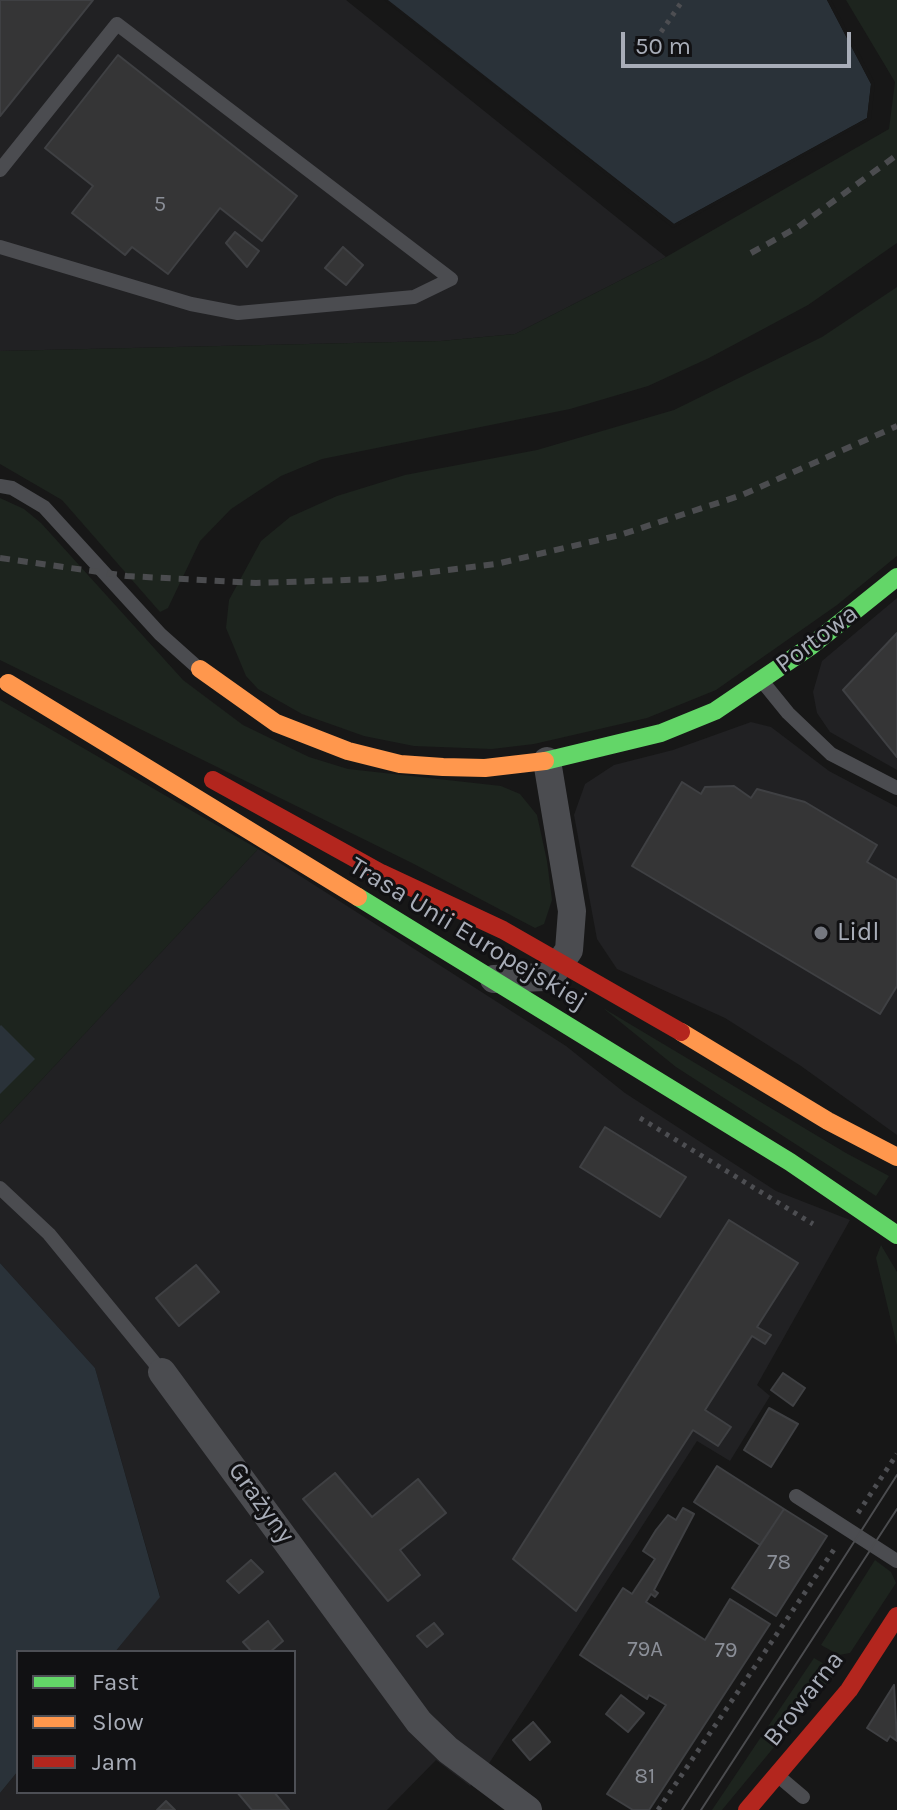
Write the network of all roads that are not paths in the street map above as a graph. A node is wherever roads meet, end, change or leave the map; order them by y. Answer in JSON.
{"nodes":[{"id":1,"x":0,"y":170,"type":"edge"},
{"id":2,"x":0,"y":247,"type":"edge"},
{"id":3,"x":0,"y":486,"type":"edge"},
{"id":4,"x":897,"y":577,"type":"edge"},
{"id":5,"x":200,"y":669,"type":"joint"},
{"id":6,"x":4,"y":681,"type":"edge"},
{"id":7,"x":762,"y":681,"type":"junction"},
{"id":8,"x":134,"y":738,"type":"dead end"},
{"id":9,"x":547,"y":761,"type":"junction"},
{"id":10,"x":197,"y":771,"type":"dead end"},
{"id":11,"x":897,"y":788,"type":"edge"},
{"id":12,"x":562,"y":962,"type":"junction"},
{"id":13,"x":494,"y":979,"type":"junction"},
{"id":14,"x":897,"y":1157,"type":"edge"},
{"id":15,"x":0,"y":1188,"type":"edge"},
{"id":16,"x":897,"y":1235,"type":"edge"},
{"id":17,"x":162,"y":1372,"type":"joint"},
{"id":18,"x":796,"y":1496,"type":"dead end"},
{"id":19,"x":897,"y":1561,"type":"edge"},
{"id":20,"x":897,"y":1616,"type":"edge"},
{"id":21,"x":777,"y":1775,"type":"junction"},
{"id":22,"x":803,"y":1797,"type":"dead end"},
{"id":23,"x":528,"y":1810,"type":"edge"},
{"id":24,"x":747,"y":1810,"type":"edge"}],
"edges":[{"from":1,"to":2,"type":"lane"},
{"from":3,"to":5,"type":"lane"},
{"from":4,"to":7,"type":"main road","name":"Portowa"},
{"from":5,"to":9,"type":"main road"},
{"from":6,"to":8,"type":"main road","name":"Trasa Unii Europejskiej"},
{"from":6,"to":13,"type":"main road","name":"Trasa Unii Europejskiej"},
{"from":7,"to":9,"type":"main road"},
{"from":7,"to":11,"type":"lane","name":"Portowa"},
{"from":9,"to":12,"type":"street"},
{"from":10,"to":12,"type":"main road","name":"Trasa Unii Europejskiej"},
{"from":12,"to":13,"type":"street"},
{"from":12,"to":14,"type":"main road","name":"Trasa Unii Europejskiej"},
{"from":13,"to":16,"type":"main road","name":"Trasa Unii Europejskiej"},
{"from":15,"to":17,"type":"lane","name":"Grażyny"},
{"from":17,"to":23,"type":"street","name":"Grażyny"},
{"from":18,"to":19,"type":"lane"},
{"from":20,"to":21,"type":"main road","name":"Browarna"},
{"from":21,"to":22,"type":"lane"},
{"from":21,"to":24,"type":"main road","name":"Browarna"}]}
